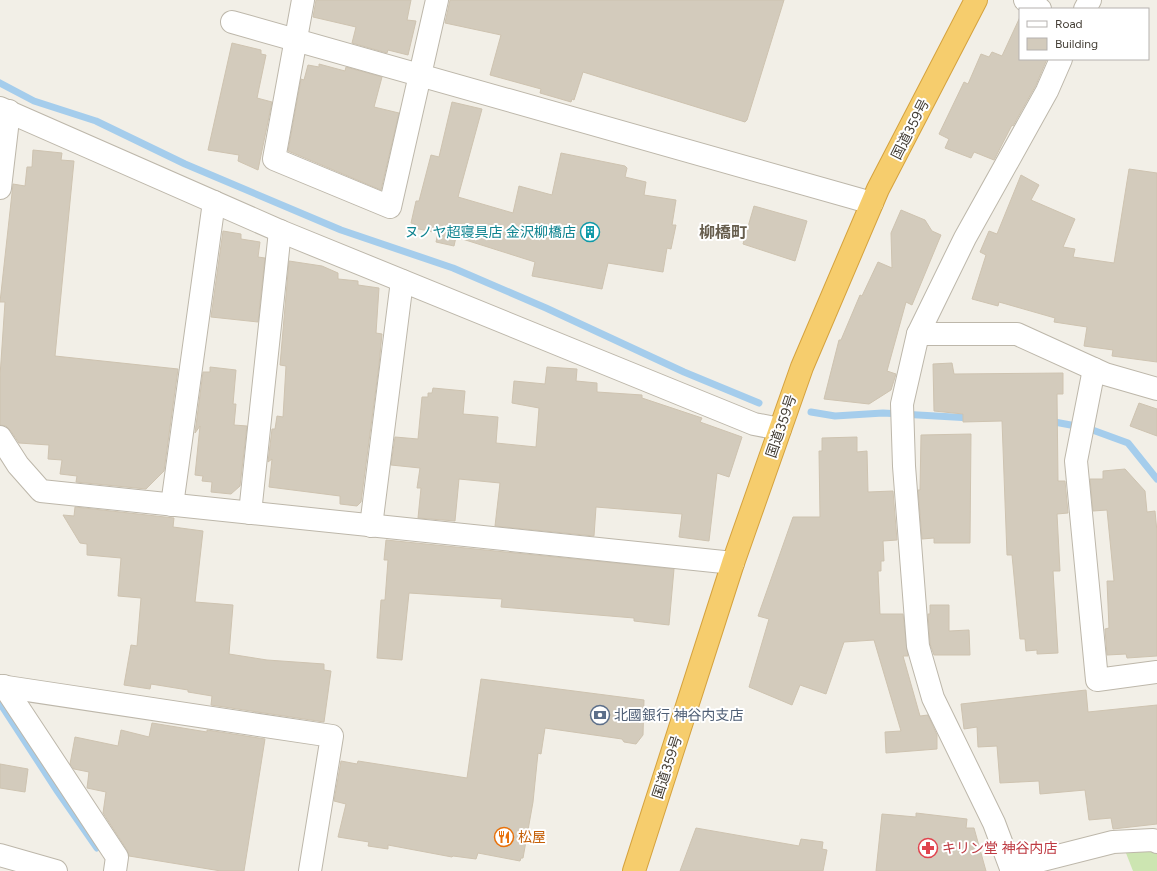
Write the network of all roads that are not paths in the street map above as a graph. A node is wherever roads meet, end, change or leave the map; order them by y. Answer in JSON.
{"nodes":[{"id":1,"x":303,"y":0,"type":"edge"},
{"id":2,"x":437,"y":0,"type":"edge"},
{"id":3,"x":976,"y":0,"type":"edge"},
{"id":4,"x":1025,"y":0,"type":"edge"},
{"id":5,"x":1038,"y":8,"type":"edge"},
{"id":6,"x":232,"y":22,"type":"dead end"},
{"id":7,"x":295,"y":39,"type":"junction"},
{"id":8,"x":1061,"y":60,"type":"edge"},
{"id":9,"x":421,"y":74,"type":"junction"},
{"id":10,"x":4,"y":110,"type":"edge"},
{"id":11,"x":0,"y":188,"type":"edge"},
{"id":12,"x":214,"y":202,"type":"junction"},
{"id":13,"x":872,"y":203,"type":"junction"},
{"id":14,"x":280,"y":231,"type":"junction"},
{"id":15,"x":402,"y":281,"type":"junction"},
{"id":16,"x":918,"y":334,"type":"junction"},
{"id":17,"x":1094,"y":369,"type":"junction"},
{"id":18,"x":1157,"y":389,"type":"edge"},
{"id":19,"x":780,"y":429,"type":"junction"},
{"id":20,"x":0,"y":437,"type":"edge"},
{"id":21,"x":172,"y":505,"type":"junction"},
{"id":22,"x":250,"y":512,"type":"junction"},
{"id":23,"x":371,"y":526,"type":"junction"},
{"id":24,"x":733,"y":563,"type":"junction"},
{"id":25,"x":1157,"y":672,"type":"edge"},
{"id":26,"x":2,"y":686,"type":"edge"},
{"id":27,"x":1157,"y":842,"type":"edge"},
{"id":28,"x":0,"y":855,"type":"edge"},
{"id":29,"x":1012,"y":870,"type":"edge"},
{"id":30,"x":56,"y":871,"type":"edge"},
{"id":31,"x":115,"y":871,"type":"edge"},
{"id":32,"x":310,"y":871,"type":"edge"},
{"id":33,"x":634,"y":871,"type":"edge"}],
"edges":[{"from":1,"to":7,"type":"street"},
{"from":2,"to":9,"type":"street"},
{"from":3,"to":13,"type":"highway","name":"国道359号"},
{"from":4,"to":5,"type":"street"},
{"from":6,"to":7,"type":"street"},
{"from":7,"to":9,"type":"street"},
{"from":7,"to":9,"type":"street"},
{"from":8,"to":16,"type":"street"},
{"from":9,"to":13,"type":"street"},
{"from":10,"to":11,"type":"street"},
{"from":10,"to":12,"type":"street"},
{"from":12,"to":14,"type":"street"},
{"from":12,"to":21,"type":"street"},
{"from":13,"to":19,"type":"highway","name":"国道359号"},
{"from":14,"to":15,"type":"street"},
{"from":14,"to":22,"type":"street"},
{"from":15,"to":19,"type":"street"},
{"from":15,"to":23,"type":"street"},
{"from":16,"to":17,"type":"street"},
{"from":16,"to":29,"type":"street"},
{"from":17,"to":18,"type":"street"},
{"from":17,"to":25,"type":"street"},
{"from":19,"to":24,"type":"highway","name":"国道359号"},
{"from":20,"to":21,"type":"street"},
{"from":21,"to":22,"type":"street"},
{"from":22,"to":23,"type":"street"},
{"from":23,"to":24,"type":"street"},
{"from":24,"to":33,"type":"highway","name":"国道359号"},
{"from":26,"to":31,"type":"street"},
{"from":26,"to":32,"type":"street"},
{"from":27,"to":29,"type":"street"},
{"from":28,"to":30,"type":"street"}]}
